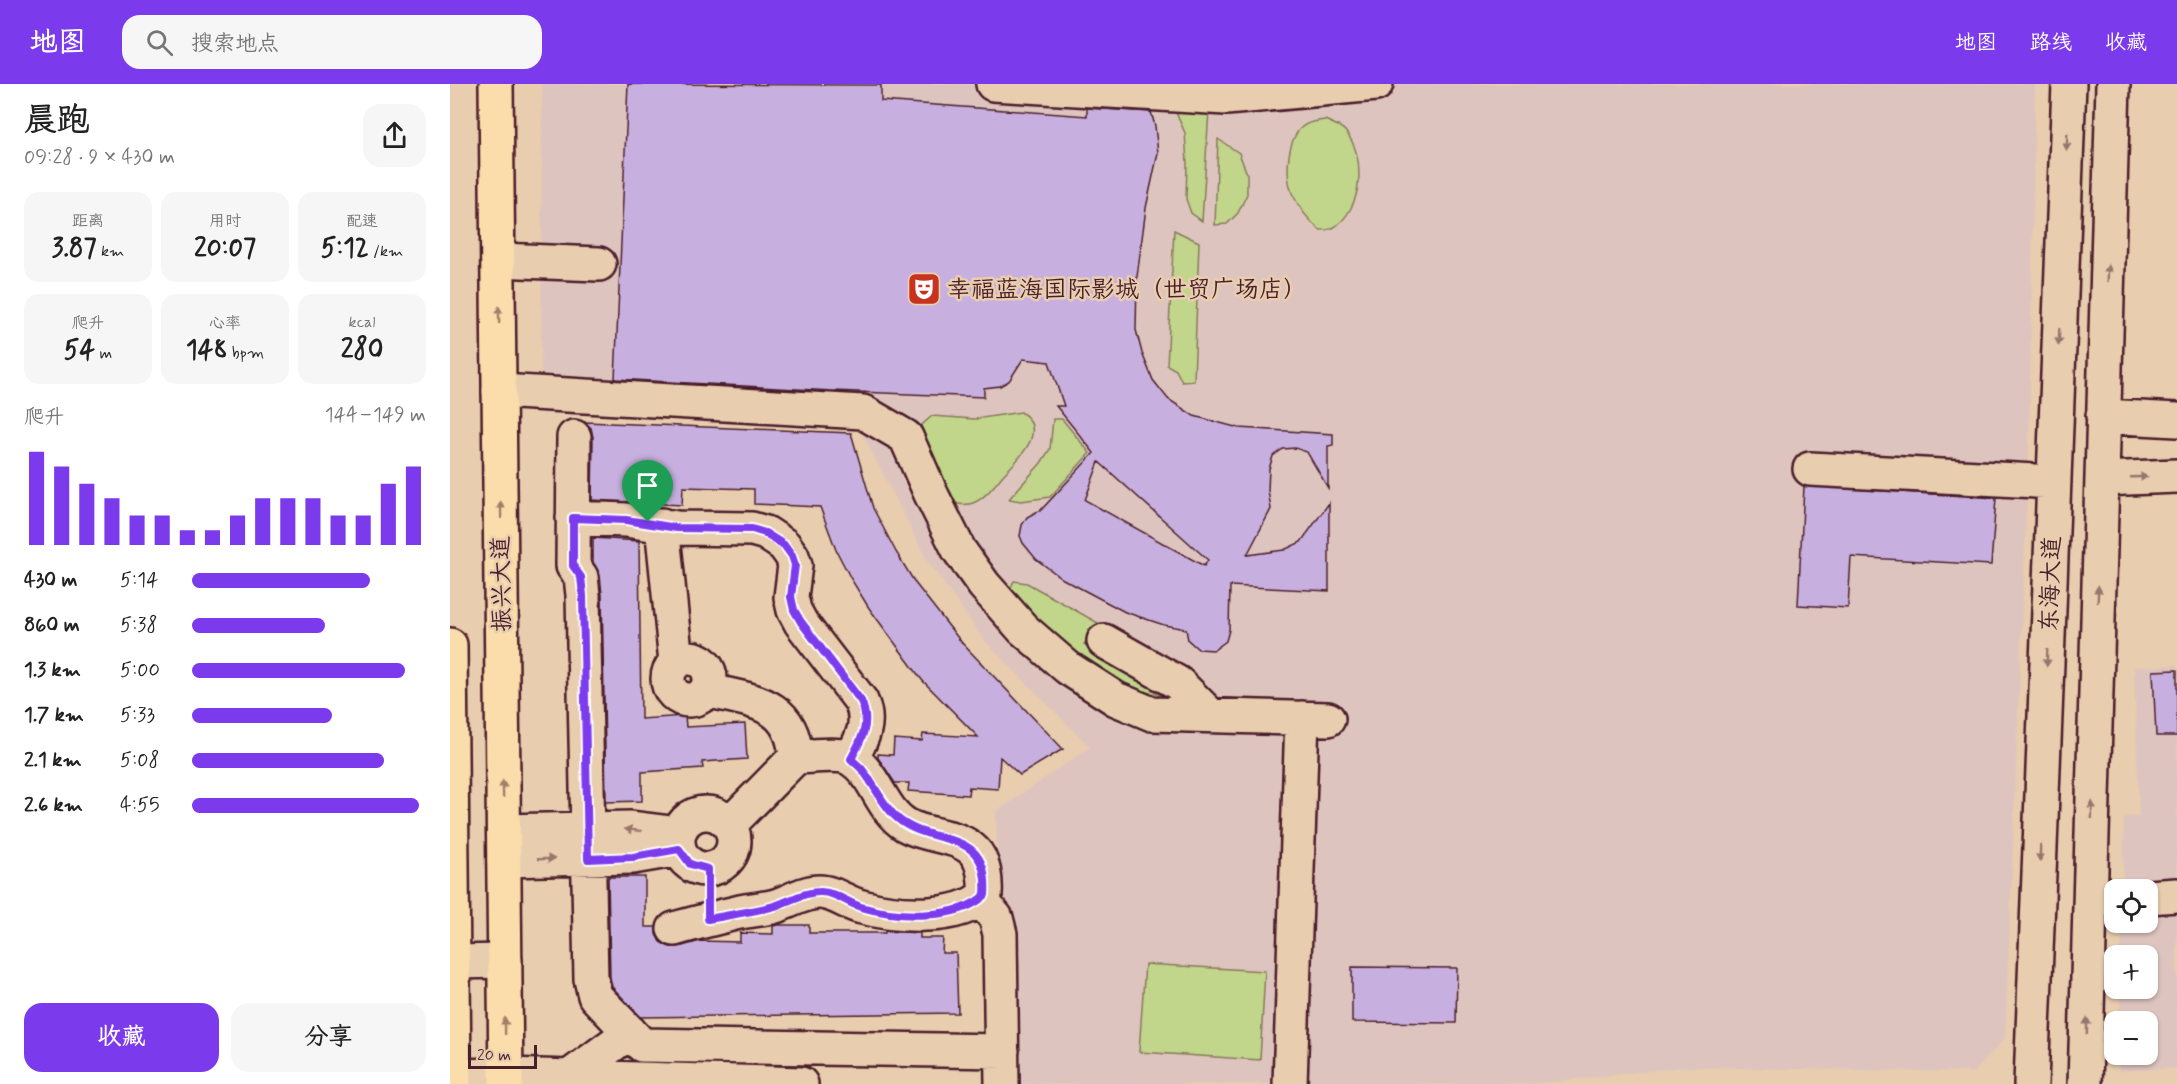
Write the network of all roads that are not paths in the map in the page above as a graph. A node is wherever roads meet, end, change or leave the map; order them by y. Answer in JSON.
{"nodes":[{"id":1,"x":496,"y":84,"type":"edge"},
{"id":2,"x":993,"y":84,"type":"edge"},
{"id":3,"x":1376,"y":84,"type":"edge"},
{"id":4,"x":2069,"y":84,"type":"edge"},
{"id":5,"x":2113,"y":84,"type":"edge"},
{"id":6,"x":498,"y":260,"type":"junction"},
{"id":7,"x":599,"y":264,"type":"dead end"},
{"id":8,"x":500,"y":391,"type":"junction"},
{"id":9,"x":2103,"y":416,"type":"junction"},
{"id":10,"x":2177,"y":420,"type":"edge"},
{"id":11,"x":574,"y":437,"type":"dead end"},
{"id":12,"x":1810,"y":470,"type":"dead end"},
{"id":13,"x":2177,"y":476,"type":"edge"},
{"id":14,"x":2102,"y":479,"type":"junction"},
{"id":15,"x":2054,"y":482,"type":"junction"},
{"id":16,"x":573,"y":518,"type":"junction"},
{"id":17,"x":662,"y":525,"type":"junction"},
{"id":18,"x":1104,"y":641,"type":"dead end"},
{"id":19,"x":450,"y":645,"type":"edge"},
{"id":20,"x":1210,"y":716,"type":"junction"},
{"id":21,"x":796,"y":757,"type":"junction"},
{"id":22,"x":851,"y":759,"type":"junction"},
{"id":23,"x":729,"y":825,"type":"junction"},
{"id":24,"x":679,"y":842,"type":"junction"},
{"id":25,"x":588,"y":844,"type":"junction"},
{"id":26,"x":504,"y":846,"type":"junction"},
{"id":27,"x":708,"y":869,"type":"junction"},
{"id":28,"x":2177,"y":895,"type":"edge"},
{"id":29,"x":2158,"y":896,"type":"edge"},
{"id":30,"x":981,"y":899,"type":"junction"},
{"id":31,"x":2102,"y":899,"type":"edge"},
{"id":32,"x":708,"y":919,"type":"junction"},
{"id":33,"x":674,"y":929,"type":"dead end"},
{"id":34,"x":505,"y":961,"type":"junction"},
{"id":35,"x":453,"y":962,"type":"junction"},
{"id":36,"x":630,"y":1032,"type":"junction"},
{"id":37,"x":1002,"y":1051,"type":"junction"},
{"id":38,"x":569,"y":1077,"type":"junction"},
{"id":39,"x":452,"y":1078,"type":"edge"},
{"id":40,"x":506,"y":1080,"type":"edge"},
{"id":41,"x":801,"y":1084,"type":"edge"},
{"id":42,"x":1002,"y":1084,"type":"edge"},
{"id":43,"x":1290,"y":1084,"type":"edge"},
{"id":44,"x":2031,"y":1084,"type":"edge"},
{"id":45,"x":2085,"y":1084,"type":"edge"}],
"edges":[{"from":1,"to":6,"type":"main road","name":"振兴大道"},
{"from":2,"to":3,"type":"street"},
{"from":4,"to":15,"type":"street","name":"东海大道","one_way":true},
{"from":9,"to":5,"type":"street","name":"东海大道","one_way":true},
{"from":6,"to":7,"type":"street"},
{"from":8,"to":6,"type":"main road","name":"振兴大道","one_way":true},
{"from":8,"to":20,"type":"street"},
{"from":26,"to":8,"type":"main road","name":"振兴大道","one_way":true},
{"from":9,"to":10,"type":"street"},
{"from":9,"to":14,"type":"street","name":"东海大道"},
{"from":11,"to":16,"type":"street"},
{"from":12,"to":15,"type":"street"},
{"from":14,"to":13,"type":"street","one_way":true},
{"from":31,"to":14,"type":"street","name":"东海大道","one_way":true},
{"from":15,"to":44,"type":"street","name":"东海大道","one_way":true},
{"from":16,"to":17,"type":"street"},
{"from":16,"to":25,"type":"street"},
{"from":17,"to":21,"type":"street"},
{"from":17,"to":22,"type":"street"},
{"from":18,"to":20,"type":"street"},
{"from":19,"to":35,"type":"main road"},
{"from":20,"to":43,"type":"street"},
{"from":21,"to":22,"type":"street"},
{"from":21,"to":23,"type":"street"},
{"from":22,"to":30,"type":"street"},
{"from":23,"to":24,"type":"street"},
{"from":23,"to":27,"type":"street"},
{"from":24,"to":25,"type":"street"},
{"from":24,"to":27,"type":"street"},
{"from":25,"to":26,"type":"street"},
{"from":25,"to":36,"type":"street"},
{"from":26,"to":34,"type":"main road","name":"振兴大道"},
{"from":27,"to":32,"type":"street"},
{"from":28,"to":29,"type":"street"},
{"from":30,"to":32,"type":"street"},
{"from":30,"to":37,"type":"street"},
{"from":45,"to":31,"type":"street","name":"东海大道","one_way":true},
{"from":32,"to":33,"type":"street"},
{"from":34,"to":35,"type":"street"},
{"from":40,"to":34,"type":"main road","name":"振兴大道","one_way":true},
{"from":35,"to":39,"type":"main road"},
{"from":36,"to":37,"type":"street"},
{"from":36,"to":38,"type":"street"},
{"from":37,"to":42,"type":"street"},
{"from":38,"to":40,"type":"street"},
{"from":38,"to":41,"type":"street"},
{"from":39,"to":40,"type":"street"}]}
